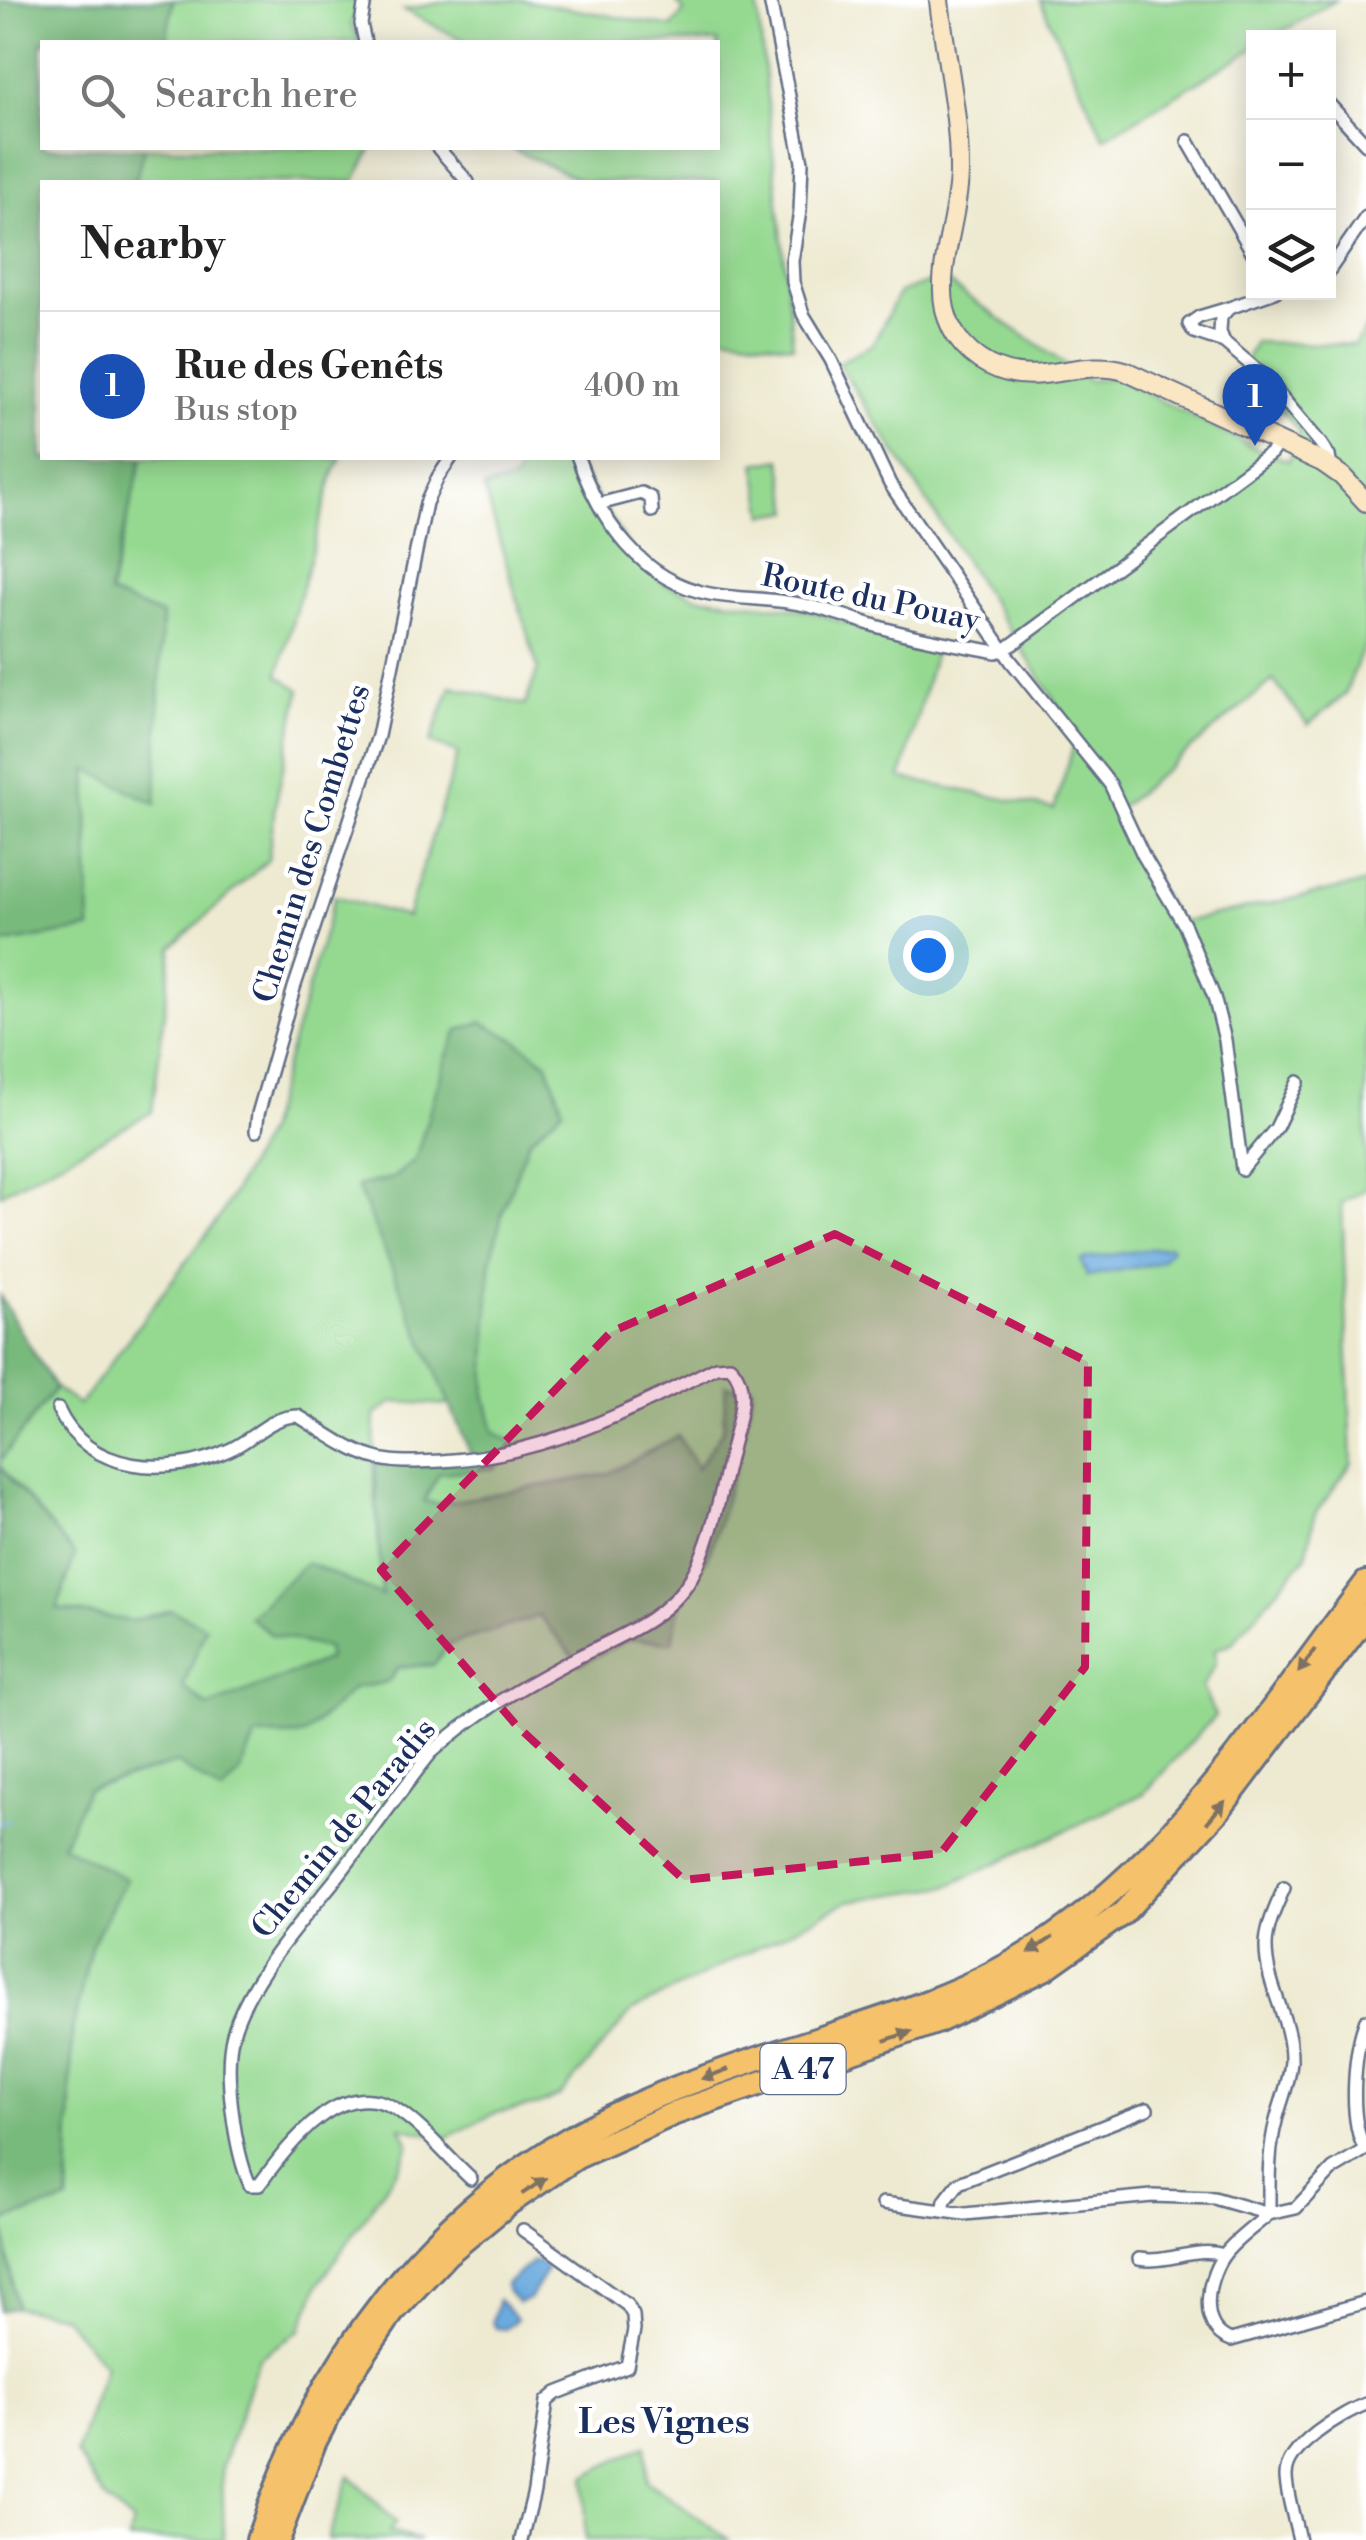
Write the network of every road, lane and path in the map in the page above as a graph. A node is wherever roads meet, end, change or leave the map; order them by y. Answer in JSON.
{"nodes":[{"id":1,"x":365,"y":0,"type":"edge"},
{"id":2,"x":770,"y":0,"type":"edge"},
{"id":3,"x":939,"y":0,"type":"edge"},
{"id":4,"x":365,"y":40,"type":"edge"},
{"id":5,"x":1336,"y":112,"type":"edge"},
{"id":6,"x":1188,"y":141,"type":"dead end"},
{"id":7,"x":1366,"y":144,"type":"edge"},
{"id":8,"x":440,"y":150,"type":"edge"},
{"id":9,"x":466,"y":180,"type":"edge"},
{"id":10,"x":1366,"y":216,"type":"edge"},
{"id":11,"x":1246,"y":242,"type":"edge"},
{"id":12,"x":1336,"y":260,"type":"edge"},
{"id":13,"x":1252,"y":300,"type":"edge"},
{"id":14,"x":1229,"y":308,"type":"junction"},
{"id":15,"x":1224,"y":342,"type":"junction"},
{"id":16,"x":1278,"y":443,"type":"junction"},
{"id":17,"x":451,"y":460,"type":"edge"},
{"id":18,"x":579,"y":460,"type":"edge"},
{"id":19,"x":1332,"y":468,"type":"junction"},
{"id":20,"x":1366,"y":502,"type":"edge"},
{"id":21,"x":599,"y":504,"type":"junction"},
{"id":22,"x":652,"y":510,"type":"dead end"},
{"id":23,"x":1006,"y":650,"type":"junction"},
{"id":24,"x":1298,"y":1082,"type":"dead end"},
{"id":25,"x":256,"y":1132,"type":"dead end"},
{"id":26,"x":58,"y":1409,"type":"dead end"},
{"id":27,"x":1366,"y":1583,"type":"edge"},
{"id":28,"x":1366,"y":1616,"type":"edge"},
{"id":29,"x":1284,"y":1888,"type":"dead end"},
{"id":30,"x":1366,"y":2020,"type":"edge"},
{"id":31,"x":1146,"y":2109,"type":"dead end"},
{"id":32,"x":1366,"y":2149,"type":"edge"},
{"id":33,"x":471,"y":2179,"type":"dead end"},
{"id":34,"x":883,"y":2203,"type":"dead end"},
{"id":35,"x":943,"y":2212,"type":"junction"},
{"id":36,"x":1269,"y":2214,"type":"junction"},
{"id":37,"x":523,"y":2230,"type":"dead end"},
{"id":38,"x":1224,"y":2254,"type":"junction"},
{"id":39,"x":1140,"y":2259,"type":"dead end"},
{"id":40,"x":1366,"y":2302,"type":"edge"},
{"id":41,"x":1366,"y":2404,"type":"edge"},
{"id":42,"x":258,"y":2540,"type":"edge"},
{"id":43,"x":277,"y":2540,"type":"edge"},
{"id":44,"x":522,"y":2540,"type":"edge"},
{"id":45,"x":1299,"y":2540,"type":"edge"}],
"edges":[{"from":1,"to":4,"type":"street"},
{"from":2,"to":23,"type":"street"},
{"from":3,"to":16,"type":"main road"},
{"from":5,"to":7,"type":"street"},
{"from":6,"to":11,"type":"street"},
{"from":8,"to":9,"type":"street"},
{"from":10,"to":12,"type":"street"},
{"from":13,"to":14,"type":"street"},
{"from":14,"to":15,"type":"street"},
{"from":14,"to":15,"type":"street"},
{"from":15,"to":19,"type":"street"},
{"from":16,"to":19,"type":"main road"},
{"from":16,"to":23,"type":"street","name":"Route du Pouay"},
{"from":17,"to":25,"type":"street","name":"Chemin des Combettes"},
{"from":18,"to":21,"type":"street","name":"Route du Pouay"},
{"from":19,"to":20,"type":"main road"},
{"from":21,"to":22,"type":"street"},
{"from":21,"to":23,"type":"street","name":"Route du Pouay"},
{"from":23,"to":24,"type":"street"},
{"from":26,"to":33,"type":"street","name":"Chemin de Paradis"},
{"from":27,"to":42,"type":"highway","number":"A 47","one_way":true},
{"from":43,"to":28,"type":"highway","number":"A 47","one_way":true},
{"from":29,"to":36,"type":"street"},
{"from":30,"to":32,"type":"street"},
{"from":31,"to":35,"type":"street"},
{"from":32,"to":36,"type":"street"},
{"from":34,"to":35,"type":"street"},
{"from":35,"to":36,"type":"street"},
{"from":36,"to":38,"type":"street"},
{"from":37,"to":44,"type":"street"},
{"from":38,"to":39,"type":"street"},
{"from":38,"to":40,"type":"street"},
{"from":41,"to":45,"type":"street"}]}
